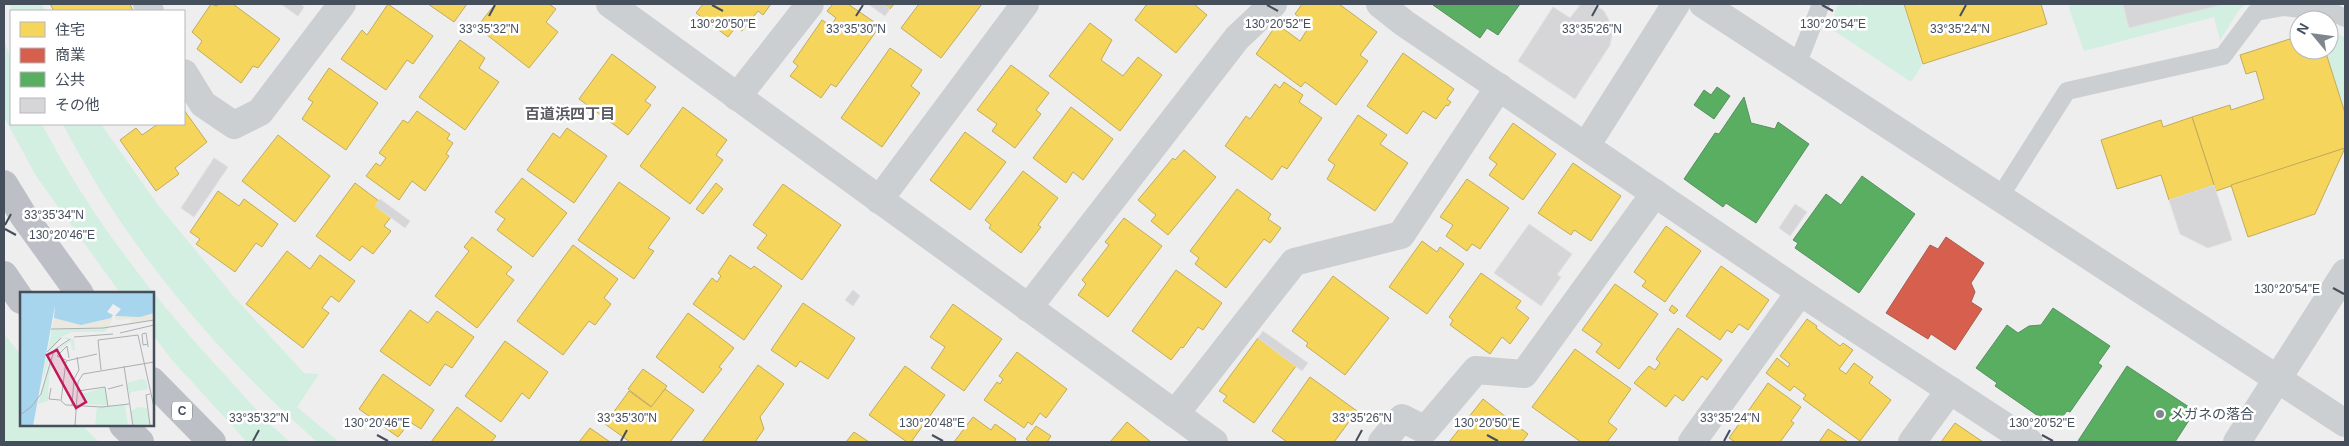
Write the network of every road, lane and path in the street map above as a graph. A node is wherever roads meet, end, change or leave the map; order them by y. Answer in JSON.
{"nodes":[{"id":1,"x":342,"y":4,"type":"edge"},
{"id":2,"x":610,"y":4,"type":"edge"},
{"id":3,"x":810,"y":4,"type":"edge"},
{"id":4,"x":1025,"y":4,"type":"edge"},
{"id":5,"x":1273,"y":4,"type":"edge"},
{"id":6,"x":1380,"y":4,"type":"edge"},
{"id":7,"x":1676,"y":4,"type":"edge"},
{"id":8,"x":1703,"y":4,"type":"edge"},
{"id":9,"x":1821,"y":4,"type":"edge"},
{"id":10,"x":2345,"y":18,"type":"edge"},
{"id":11,"x":1797,"y":65,"type":"junction"},
{"id":12,"x":185,"y":75,"type":"edge"},
{"id":13,"x":1499,"y":87,"type":"junction"},
{"id":14,"x":737,"y":97,"type":"junction"},
{"id":15,"x":1586,"y":146,"type":"junction"},
{"id":16,"x":4,"y":184,"type":"edge"},
{"id":17,"x":1655,"y":193,"type":"junction"},
{"id":18,"x":1999,"y":198,"type":"junction"},
{"id":19,"x":879,"y":200,"type":"junction"},
{"id":20,"x":2345,"y":273,"type":"edge"},
{"id":21,"x":4,"y":275,"type":"edge"},
{"id":22,"x":79,"y":292,"type":"edge"},
{"id":23,"x":1800,"y":292,"type":"junction"},
{"id":24,"x":20,"y":299,"type":"edge"},
{"id":25,"x":1028,"y":308,"type":"junction"},
{"id":26,"x":2277,"y":379,"type":"junction"},
{"id":27,"x":154,"y":383,"type":"edge"},
{"id":28,"x":1950,"y":390,"type":"junction"},
{"id":29,"x":1175,"y":414,"type":"junction"},
{"id":30,"x":2345,"y":423,"type":"edge"},
{"id":31,"x":125,"y":426,"type":"edge"},
{"id":32,"x":140,"y":442,"type":"edge"},
{"id":33,"x":212,"y":442,"type":"edge"},
{"id":34,"x":1214,"y":442,"type":"edge"},
{"id":35,"x":1382,"y":442,"type":"edge"},
{"id":36,"x":1692,"y":442,"type":"edge"},
{"id":37,"x":1912,"y":442,"type":"edge"},
{"id":38,"x":2029,"y":442,"type":"edge"},
{"id":39,"x":2237,"y":442,"type":"edge"}],
"edges":[{"from":1,"to":12,"type":"street"},
{"from":2,"to":14,"type":"street"},
{"from":3,"to":14,"type":"street"},
{"from":4,"to":19,"type":"street"},
{"from":5,"to":25,"type":"street"},
{"from":6,"to":13,"type":"street"},
{"from":7,"to":15,"type":"street"},
{"from":8,"to":11,"type":"street"},
{"from":9,"to":11,"type":"lane"},
{"from":10,"to":18,"type":"lane"},
{"from":11,"to":18,"type":"street"},
{"from":13,"to":15,"type":"street"},
{"from":13,"to":29,"type":"street"},
{"from":14,"to":19,"type":"street"},
{"from":15,"to":17,"type":"street"},
{"from":16,"to":22,"type":"highway"},
{"from":17,"to":23,"type":"street"},
{"from":17,"to":35,"type":"street"},
{"from":18,"to":26,"type":"street"},
{"from":19,"to":25,"type":"street"},
{"from":20,"to":26,"type":"street"},
{"from":21,"to":24,"type":"highway"},
{"from":23,"to":28,"type":"street"},
{"from":23,"to":36,"type":"street"},
{"from":25,"to":29,"type":"street"},
{"from":26,"to":30,"type":"street"},
{"from":26,"to":39,"type":"street"},
{"from":27,"to":33,"type":"highway","number":"C"},
{"from":28,"to":37,"type":"street"},
{"from":28,"to":38,"type":"street"},
{"from":29,"to":34,"type":"street"},
{"from":31,"to":32,"type":"highway"}]}
